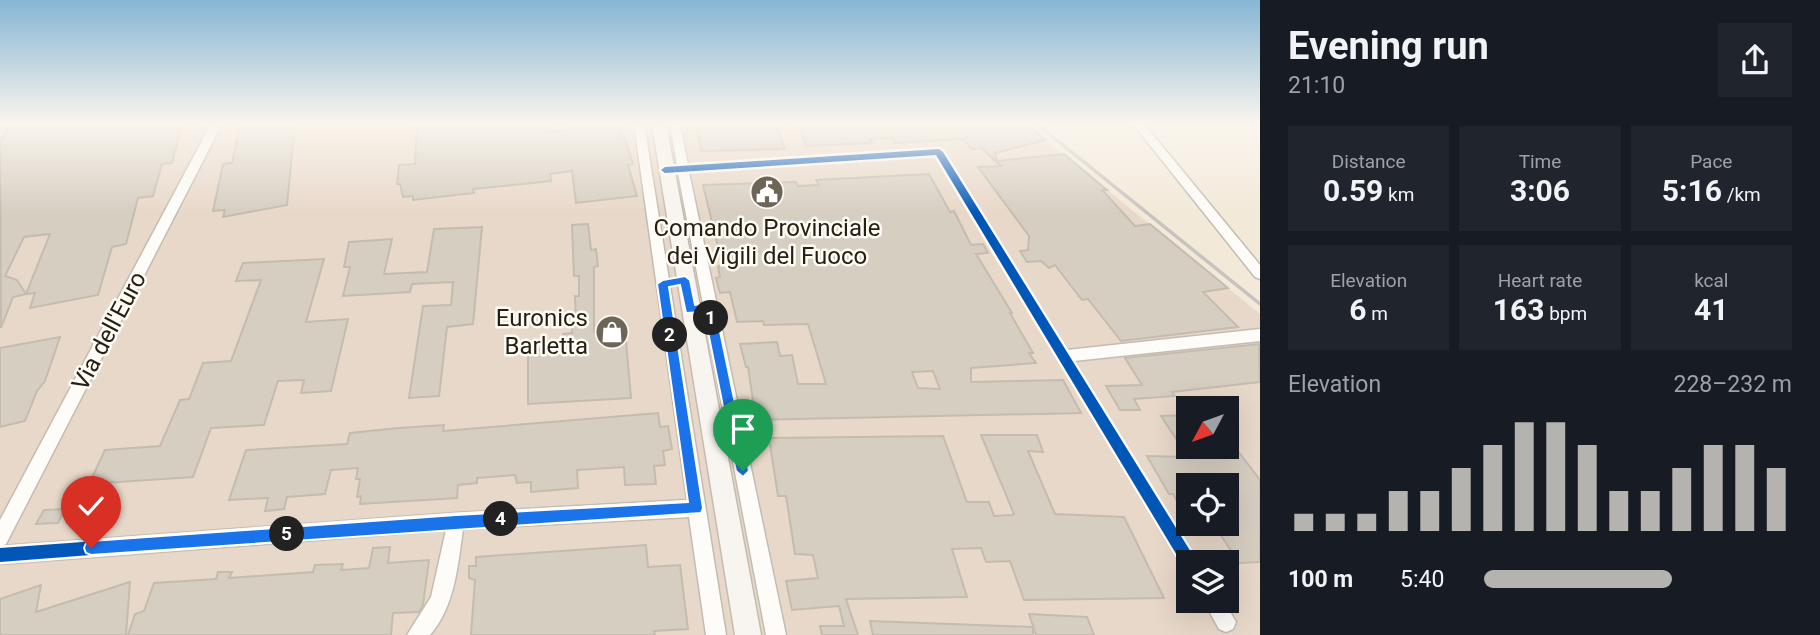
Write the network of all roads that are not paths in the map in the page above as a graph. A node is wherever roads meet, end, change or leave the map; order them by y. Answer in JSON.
{"nodes":[{"id":1,"x":201,"y":154,"type":"edge"},
{"id":2,"x":643,"y":154,"type":"edge"},
{"id":3,"x":669,"y":154,"type":"edge"},
{"id":4,"x":674,"y":154,"type":"edge"},
{"id":5,"x":915,"y":154,"type":"edge"},
{"id":6,"x":940,"y":154,"type":"edge"},
{"id":7,"x":1162,"y":154,"type":"edge"},
{"id":8,"x":674,"y":170,"type":"junction"},
{"id":9,"x":1260,"y":274,"type":"edge"},
{"id":10,"x":685,"y":280,"type":"junction"},
{"id":11,"x":663,"y":284,"type":"junction"},
{"id":12,"x":700,"y":309,"type":"junction"},
{"id":13,"x":1260,"y":335,"type":"edge"},
{"id":14,"x":1063,"y":356,"type":"junction"},
{"id":15,"x":696,"y":508,"type":"junction"},
{"id":16,"x":456,"y":521,"type":"junction"},
{"id":17,"x":0,"y":538,"type":"edge"},
{"id":18,"x":1182,"y":550,"type":"edge"},
{"id":19,"x":0,"y":555,"type":"edge"},
{"id":20,"x":1220,"y":613,"type":"edge"},
{"id":21,"x":1226,"y":622,"type":"dead end"},
{"id":22,"x":417,"y":635,"type":"edge"},
{"id":23,"x":716,"y":635,"type":"edge"},
{"id":24,"x":748,"y":635,"type":"edge"},
{"id":25,"x":776,"y":635,"type":"edge"}],
"edges":[{"from":1,"to":17,"type":"street","name":"Via dell'Euro"},
{"from":2,"to":11,"type":"street"},
{"from":3,"to":8,"type":"main road"},
{"from":4,"to":8,"type":"street"},
{"from":5,"to":8,"type":"street"},
{"from":6,"to":14,"type":"street"},
{"from":7,"to":9,"type":"street"},
{"from":8,"to":10,"type":"main road"},
{"from":8,"to":12,"type":"street"},
{"from":10,"to":11,"type":"street"},
{"from":10,"to":12,"type":"main road"},
{"from":11,"to":15,"type":"street"},
{"from":12,"to":24,"type":"main road"},
{"from":12,"to":25,"type":"street"},
{"from":13,"to":14,"type":"street"},
{"from":14,"to":18,"type":"street"},
{"from":15,"to":16,"type":"street"},
{"from":15,"to":23,"type":"street"},
{"from":16,"to":19,"type":"street"},
{"from":16,"to":22,"type":"street"},
{"from":20,"to":21,"type":"street"}]}
